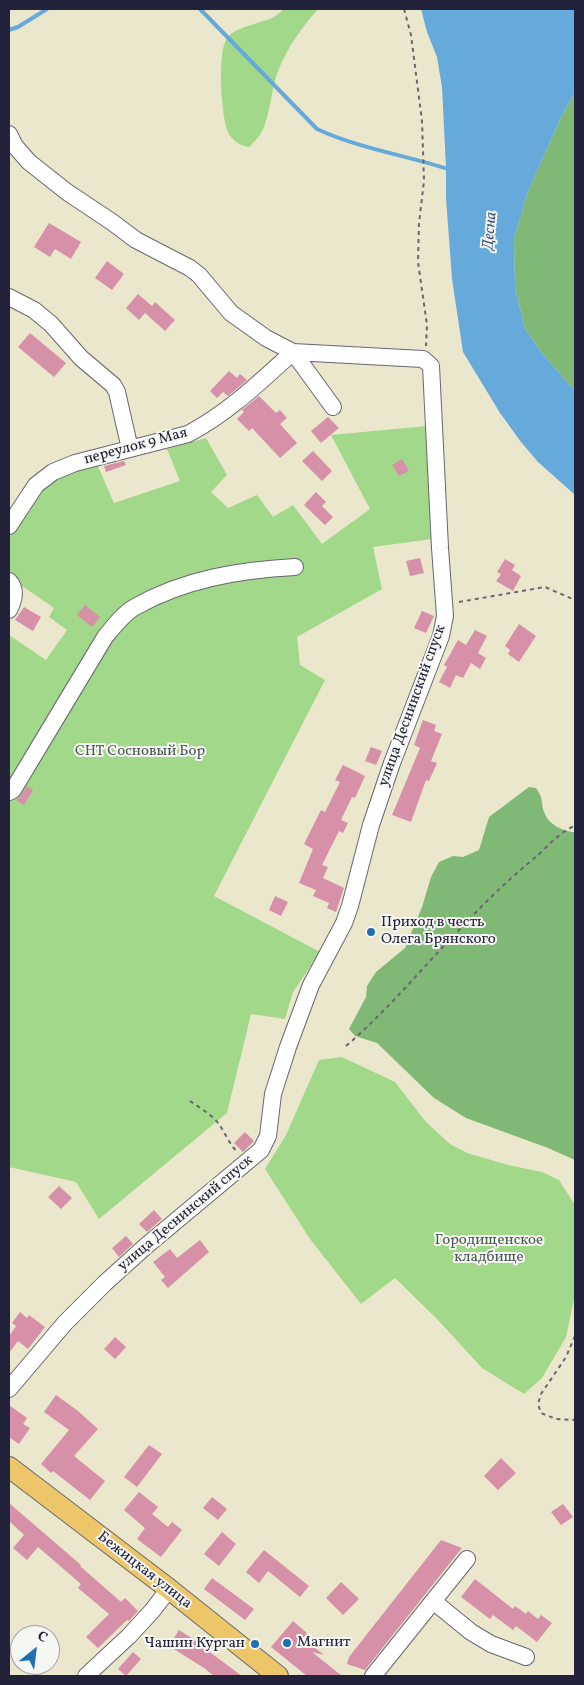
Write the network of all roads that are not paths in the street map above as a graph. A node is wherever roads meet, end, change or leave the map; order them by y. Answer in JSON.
{"nodes":[{"id":1,"x":9,"y":134,"type":"edge"},
{"id":2,"x":9,"y":296,"type":"edge"},
{"id":3,"x":294,"y":352,"type":"junction"},
{"id":4,"x":333,"y":407,"type":"dead end"},
{"id":5,"x":130,"y":449,"type":"junction"},
{"id":6,"x":9,"y":526,"type":"edge"},
{"id":7,"x":295,"y":567,"type":"dead end"},
{"id":8,"x":9,"y":581,"type":"edge"},
{"id":9,"x":9,"y":610,"type":"edge"},
{"id":10,"x":9,"y":792,"type":"edge"},
{"id":11,"x":9,"y":1389,"type":"edge"},
{"id":12,"x":9,"y":1467,"type":"edge"},
{"id":13,"x":467,"y":1559,"type":"dead end"},
{"id":14,"x":169,"y":1589,"type":"junction"},
{"id":15,"x":433,"y":1602,"type":"junction"},
{"id":16,"x":526,"y":1657,"type":"dead end"},
{"id":17,"x":86,"y":1676,"type":"edge"},
{"id":18,"x":278,"y":1676,"type":"edge"},
{"id":19,"x":373,"y":1676,"type":"edge"}],
"edges":[{"from":1,"to":3,"type":"street"},
{"from":2,"to":5,"type":"street"},
{"from":3,"to":4,"type":"street"},
{"from":3,"to":5,"type":"street","name":"переулок 9 Мая"},
{"from":3,"to":11,"type":"street","name":"улица Деснинский спуск"},
{"from":5,"to":6,"type":"street","name":"переулок 9 Мая"},
{"from":7,"to":10,"type":"street"},
{"from":8,"to":9,"type":"street"},
{"from":12,"to":14,"type":"main road","name":"Бежицкая улица"},
{"from":13,"to":15,"type":"street"},
{"from":14,"to":17,"type":"street"},
{"from":14,"to":18,"type":"main road","name":"Бежицкая улица"},
{"from":15,"to":16,"type":"street"},
{"from":15,"to":19,"type":"street"}]}
